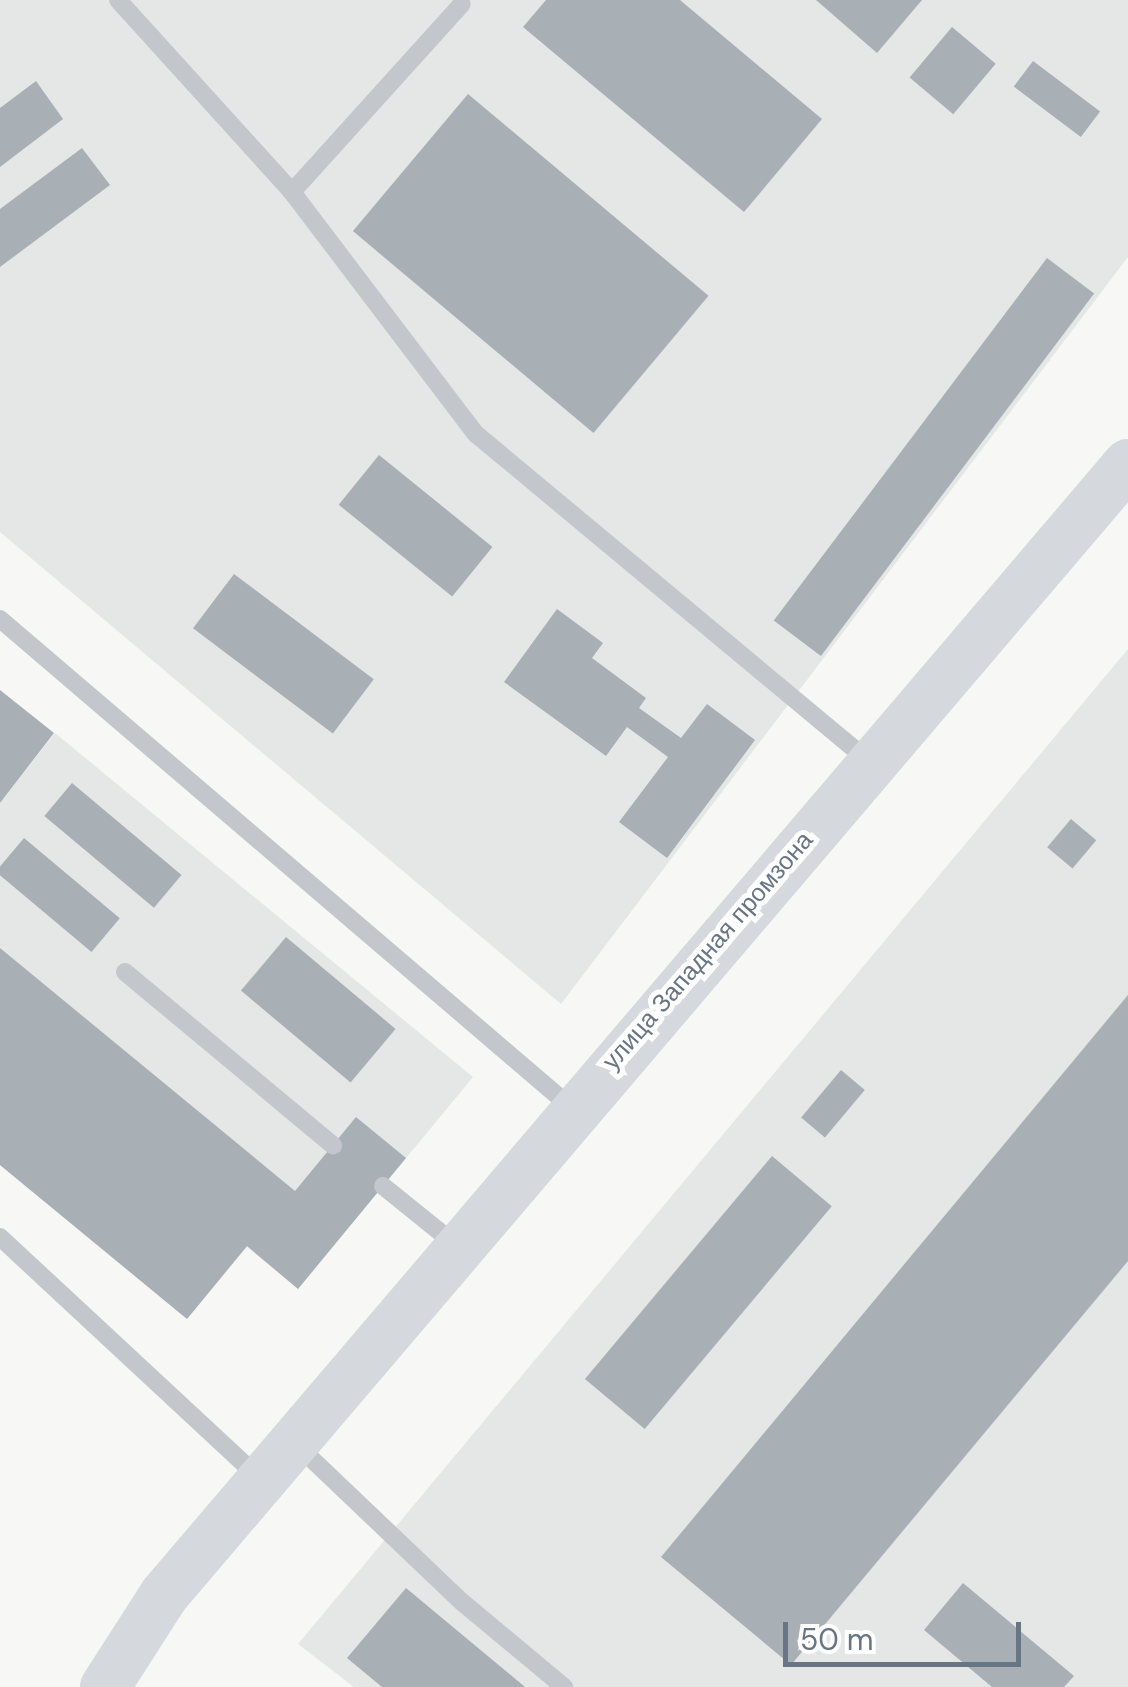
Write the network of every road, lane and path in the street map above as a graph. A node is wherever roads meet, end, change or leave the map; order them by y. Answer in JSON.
{"nodes":[{"id":1,"x":118,"y":0,"type":"edge"},
{"id":2,"x":462,"y":4,"type":"dead end"},
{"id":3,"x":292,"y":192,"type":"junction"},
{"id":4,"x":1128,"y":464,"type":"edge"},
{"id":5,"x":0,"y":619,"type":"edge"},
{"id":6,"x":871,"y":762,"type":"junction"},
{"id":7,"x":125,"y":972,"type":"dead end"},
{"id":8,"x":572,"y":1108,"type":"junction"},
{"id":9,"x":333,"y":1145,"type":"dead end"},
{"id":10,"x":383,"y":1186,"type":"dead end"},
{"id":11,"x":0,"y":1236,"type":"edge"},
{"id":12,"x":457,"y":1246,"type":"junction"},
{"id":13,"x":292,"y":1442,"type":"junction"},
{"id":14,"x":260,"y":1479,"type":"junction"},
{"id":15,"x":106,"y":1687,"type":"edge"},
{"id":16,"x":564,"y":1687,"type":"edge"}],
"edges":[{"from":1,"to":3,"type":"lane"},
{"from":2,"to":3,"type":"lane"},
{"from":3,"to":6,"type":"lane"},
{"from":4,"to":6,"type":"street","name":"улица Западная промзона"},
{"from":5,"to":8,"type":"lane"},
{"from":6,"to":8,"type":"street","name":"улица Западная промзона"},
{"from":7,"to":9,"type":"lane"},
{"from":8,"to":12,"type":"street","name":"улица Западная промзона"},
{"from":10,"to":12,"type":"lane"},
{"from":11,"to":14,"type":"lane"},
{"from":12,"to":13,"type":"street","name":"улица Западная промзона"},
{"from":13,"to":14,"type":"street","name":"улица Западная промзона"},
{"from":13,"to":16,"type":"lane"},
{"from":14,"to":15,"type":"street","name":"улица Западная промзона"}]}
